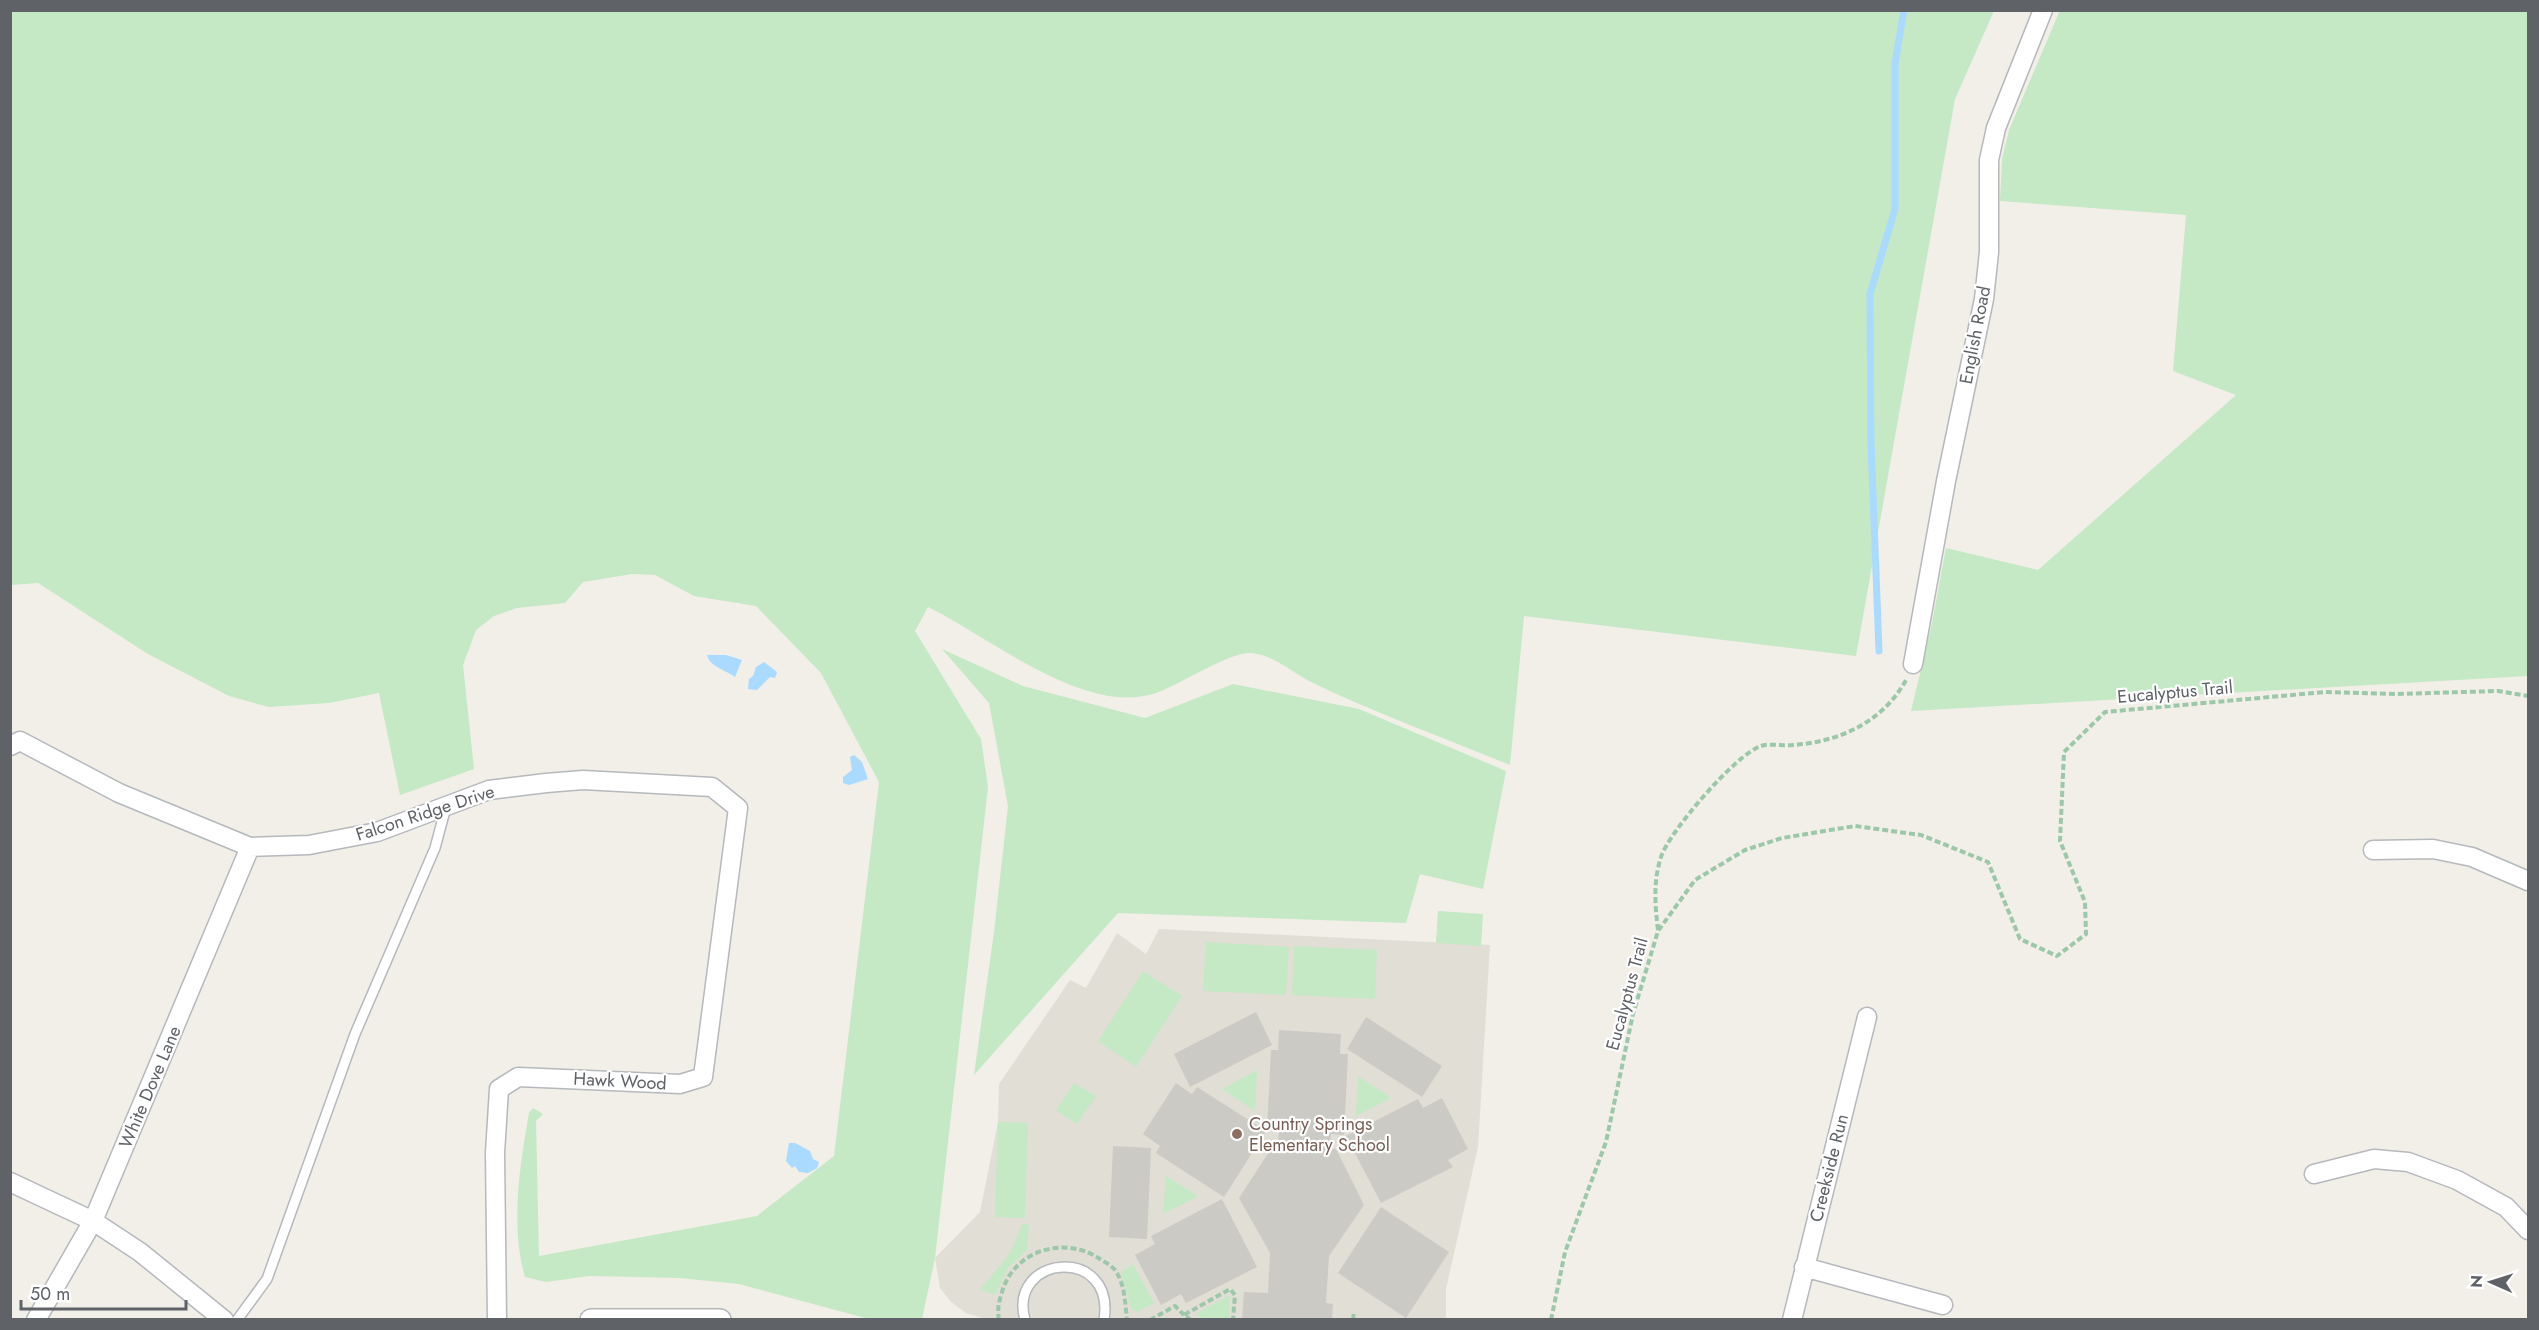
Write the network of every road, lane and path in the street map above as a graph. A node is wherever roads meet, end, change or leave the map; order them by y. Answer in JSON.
{"nodes":[{"id":1,"x":2043,"y":10,"type":"edge"},
{"id":2,"x":1913,"y":664,"type":"joint"},
{"id":3,"x":2529,"y":696,"type":"edge"},
{"id":4,"x":15,"y":743,"type":"edge"},
{"id":5,"x":446,"y":805,"type":"junction"},
{"id":6,"x":738,"y":808,"type":"joint"},
{"id":7,"x":250,"y":847,"type":"junction"},
{"id":8,"x":2373,"y":850,"type":"dead end"},
{"id":9,"x":2529,"y":881,"type":"edge"},
{"id":10,"x":1658,"y":930,"type":"junction"},
{"id":11,"x":1867,"y":1017,"type":"dead end"},
{"id":12,"x":2314,"y":1174,"type":"dead end"},
{"id":13,"x":10,"y":1182,"type":"edge"},
{"id":14,"x":93,"y":1221,"type":"junction"},
{"id":15,"x":2529,"y":1230,"type":"edge"},
{"id":16,"x":1804,"y":1267,"type":"junction"},
{"id":17,"x":1943,"y":1305,"type":"dead end"},
{"id":18,"x":1354,"y":1312,"type":"dead end"},
{"id":19,"x":1184,"y":1315,"type":"junction"},
{"id":20,"x":36,"y":1320,"type":"edge"},
{"id":21,"x":224,"y":1320,"type":"edge"},
{"id":22,"x":237,"y":1320,"type":"edge"},
{"id":23,"x":497,"y":1320,"type":"edge"},
{"id":24,"x":591,"y":1320,"type":"edge"},
{"id":25,"x":720,"y":1320,"type":"edge"},
{"id":26,"x":1025,"y":1320,"type":"edge"},
{"id":27,"x":1104,"y":1320,"type":"edge"},
{"id":28,"x":1150,"y":1320,"type":"edge"},
{"id":29,"x":1191,"y":1320,"type":"edge"},
{"id":30,"x":1233,"y":1320,"type":"edge"},
{"id":31,"x":1353,"y":1320,"type":"edge"},
{"id":32,"x":1551,"y":1320,"type":"edge"},
{"id":33,"x":1792,"y":1320,"type":"edge"}],
"edges":[{"from":1,"to":2,"type":"street","name":"English Road"},
{"from":2,"to":10,"type":"path"},
{"from":3,"to":10,"type":"path","name":"Eucalyptus Trail"},
{"from":4,"to":7,"type":"street","name":"Falcon Ridge Drive"},
{"from":5,"to":6,"type":"street","name":"Falcon Ridge Drive"},
{"from":5,"to":7,"type":"street","name":"Falcon Ridge Drive"},
{"from":5,"to":22,"type":"lane"},
{"from":6,"to":23,"type":"street","name":"Hawk Wood"},
{"from":7,"to":14,"type":"street","name":"White Dove Lane"},
{"from":8,"to":9,"type":"street"},
{"from":10,"to":32,"type":"path","name":"Eucalyptus Trail"},
{"from":11,"to":16,"type":"street","name":"Creekside Run"},
{"from":12,"to":15,"type":"street"},
{"from":13,"to":14,"type":"street"},
{"from":14,"to":20,"type":"street","name":"White Dove Lane"},
{"from":14,"to":21,"type":"street"},
{"from":16,"to":17,"type":"street"},
{"from":16,"to":33,"type":"street","name":"Creekside Run"},
{"from":18,"to":31,"type":"path"},
{"from":19,"to":28,"type":"path"},
{"from":19,"to":29,"type":"path"},
{"from":19,"to":30,"type":"path"},
{"from":24,"to":25,"type":"street"},
{"from":26,"to":27,"type":"lane"}]}
